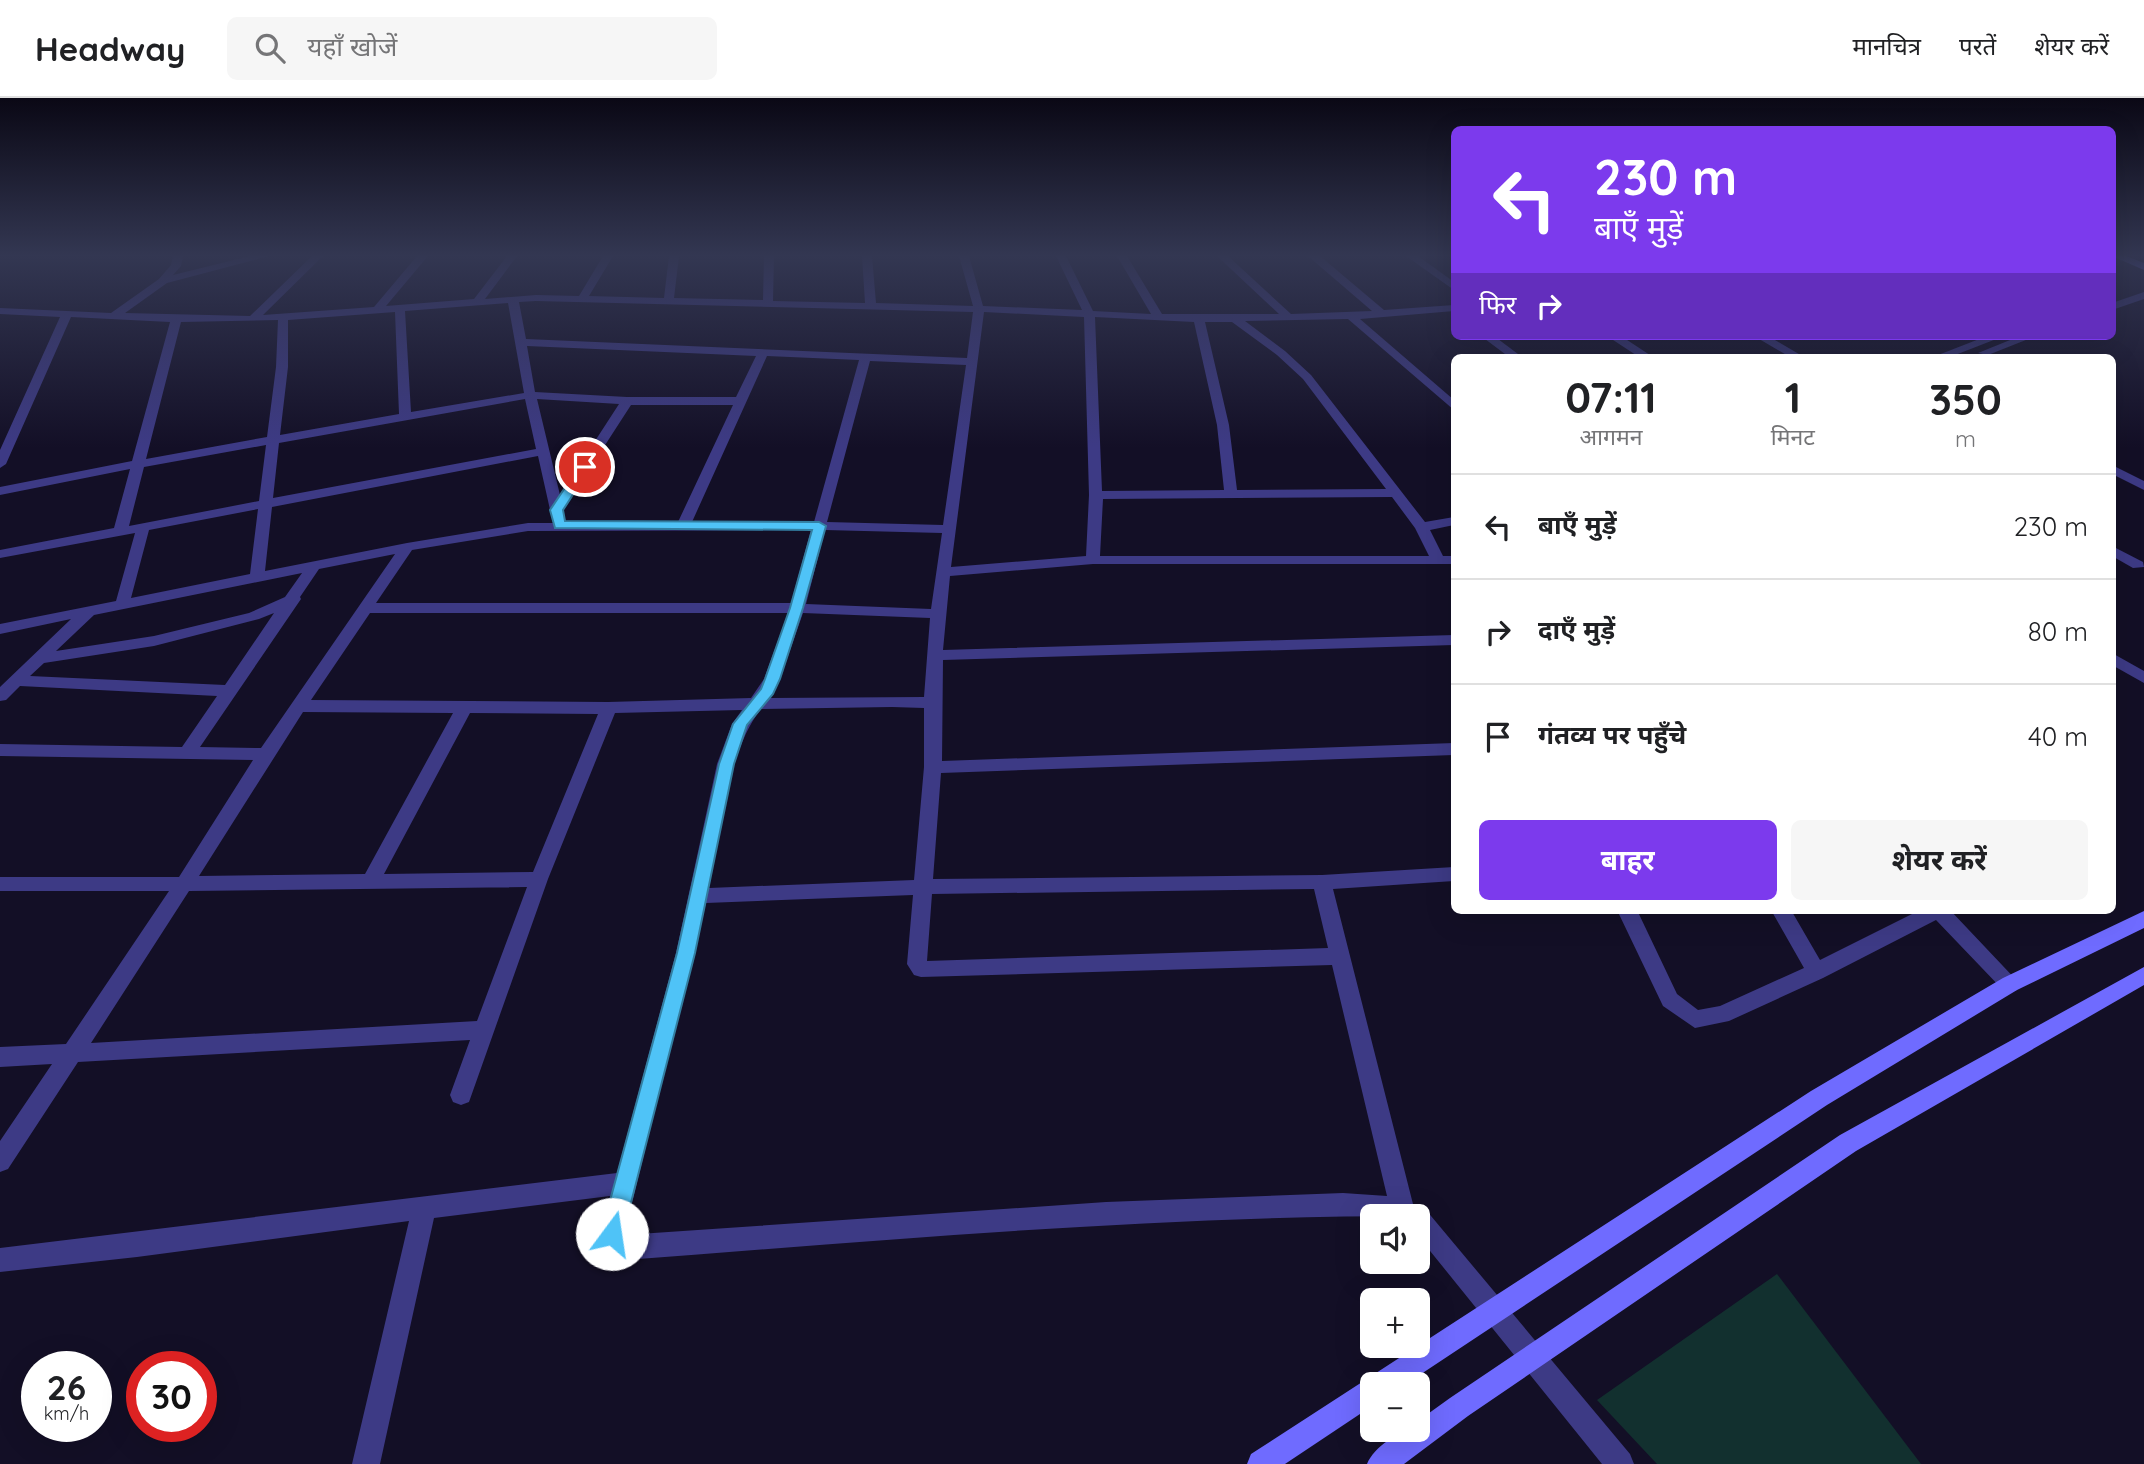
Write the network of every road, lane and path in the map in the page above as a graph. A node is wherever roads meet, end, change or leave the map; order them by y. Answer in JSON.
{"nodes":[{"id":1,"x":176,"y":319,"type":"edge"},
{"id":2,"x":1199,"y":319,"type":"edge"},
{"id":3,"x":64,"y":320,"type":"edge"},
{"id":4,"x":283,"y":320,"type":"edge"},
{"id":5,"x":401,"y":320,"type":"edge"},
{"id":6,"x":517,"y":320,"type":"edge"},
{"id":7,"x":977,"y":320,"type":"edge"},
{"id":8,"x":1089,"y":320,"type":"edge"},
{"id":9,"x":1236,"y":320,"type":"edge"},
{"id":10,"x":1355,"y":320,"type":"edge"},
{"id":11,"x":1493,"y":340,"type":"edge"},
{"id":12,"x":1619,"y":340,"type":"edge"},
{"id":13,"x":1767,"y":340,"type":"edge"},
{"id":14,"x":1987,"y":340,"type":"edge"},
{"id":15,"x":2019,"y":340,"type":"edge"},
{"id":16,"x":521,"y":342,"type":"junction"},
{"id":17,"x":762,"y":354,"type":"junction"},
{"id":18,"x":1512,"y":354,"type":"edge"},
{"id":19,"x":1642,"y":354,"type":"edge"},
{"id":20,"x":1793,"y":354,"type":"edge"},
{"id":21,"x":1947,"y":354,"type":"edge"},
{"id":22,"x":1980,"y":354,"type":"edge"},
{"id":23,"x":865,"y":358,"type":"junction"},
{"id":24,"x":971,"y":362,"type":"junction"},
{"id":25,"x":530,"y":395,"type":"junction"},
{"id":26,"x":627,"y":401,"type":"junction"},
{"id":27,"x":740,"y":401,"type":"junction"},
{"id":28,"x":1451,"y":403,"type":"edge"},
{"id":29,"x":405,"y":417,"type":"junction"},
{"id":30,"x":274,"y":439,"type":"junction"},
{"id":31,"x":545,"y":451,"type":"junction"},
{"id":32,"x":0,"y":464,"type":"edge"},
{"id":33,"x":138,"y":464,"type":"junction"},
{"id":34,"x":2116,"y":471,"type":"edge"},
{"id":35,"x":2144,"y":486,"type":"edge"},
{"id":36,"x":0,"y":491,"type":"edge"},
{"id":37,"x":1395,"y":493,"type":"junction"},
{"id":38,"x":1231,"y":494,"type":"junction"},
{"id":39,"x":1096,"y":495,"type":"junction"},
{"id":40,"x":266,"y":505,"type":"junction"},
{"id":41,"x":558,"y":518,"type":"junction"},
{"id":42,"x":1451,"y":522,"type":"edge"},
{"id":43,"x":684,"y":525,"type":"junction"},
{"id":44,"x":819,"y":526,"type":"junction"},
{"id":45,"x":1422,"y":527,"type":"junction"},
{"id":46,"x":143,"y":528,"type":"junction"},
{"id":47,"x":949,"y":529,"type":"junction"},
{"id":48,"x":120,"y":532,"type":"junction"},
{"id":49,"x":407,"y":547,"type":"junction"},
{"id":50,"x":2116,"y":552,"type":"edge"},
{"id":51,"x":0,"y":554,"type":"edge"},
{"id":52,"x":1093,"y":561,"type":"junction"},
{"id":53,"x":1447,"y":561,"type":"edge"},
{"id":54,"x":2138,"y":565,"type":"dead end"},
{"id":55,"x":313,"y":567,"type":"junction"},
{"id":56,"x":946,"y":572,"type":"junction"},
{"id":57,"x":257,"y":578,"type":"junction"},
{"id":58,"x":294,"y":598,"type":"junction"},
{"id":59,"x":122,"y":605,"type":"junction"},
{"id":60,"x":367,"y":607,"type":"junction"},
{"id":61,"x":797,"y":608,"type":"junction"},
{"id":62,"x":88,"y":612,"type":"junction"},
{"id":63,"x":938,"y":614,"type":"junction"},
{"id":64,"x":0,"y":629,"type":"edge"},
{"id":65,"x":1451,"y":640,"type":"edge"},
{"id":66,"x":937,"y":655,"type":"junction"},
{"id":67,"x":39,"y":659,"type":"junction"},
{"id":68,"x":2116,"y":660,"type":"edge"},
{"id":69,"x":2144,"y":678,"type":"edge"},
{"id":70,"x":16,"y":681,"type":"junction"},
{"id":71,"x":230,"y":691,"type":"junction"},
{"id":72,"x":0,"y":696,"type":"edge"},
{"id":73,"x":759,"y":702,"type":"junction"},
{"id":74,"x":932,"y":703,"type":"junction"},
{"id":75,"x":299,"y":706,"type":"junction"},
{"id":76,"x":465,"y":706,"type":"junction"},
{"id":77,"x":609,"y":708,"type":"junction"},
{"id":78,"x":1451,"y":749,"type":"edge"},
{"id":79,"x":0,"y":750,"type":"edge"},
{"id":80,"x":187,"y":753,"type":"junction"},
{"id":81,"x":266,"y":754,"type":"junction"},
{"id":82,"x":933,"y":767,"type":"junction"},
{"id":83,"x":1451,"y":874,"type":"edge"},
{"id":84,"x":540,"y":878,"type":"junction"},
{"id":85,"x":372,"y":880,"type":"junction"},
{"id":86,"x":1322,"y":881,"type":"junction"},
{"id":87,"x":0,"y":884,"type":"edge"},
{"id":88,"x":184,"y":884,"type":"junction"},
{"id":89,"x":924,"y":887,"type":"junction"},
{"id":90,"x":697,"y":896,"type":"junction"},
{"id":91,"x":1629,"y":914,"type":"edge"},
{"id":92,"x":1783,"y":914,"type":"edge"},
{"id":93,"x":1930,"y":914,"type":"edge"},
{"id":94,"x":1942,"y":914,"type":"edge"},
{"id":95,"x":2144,"y":919,"type":"edge"},
{"id":96,"x":1341,"y":956,"type":"junction"},
{"id":97,"x":1816,"y":972,"type":"junction"},
{"id":98,"x":2144,"y":975,"type":"edge"},
{"id":99,"x":2010,"y":984,"type":"junction"},
{"id":100,"x":485,"y":1030,"type":"junction"},
{"id":101,"x":69,"y":1054,"type":"junction"},
{"id":102,"x":0,"y":1057,"type":"edge"},
{"id":103,"x":461,"y":1095,"type":"dead end"},
{"id":104,"x":0,"y":1161,"type":"edge"},
{"id":105,"x":624,"y":1183,"type":"junction"},
{"id":106,"x":1408,"y":1204,"type":"edge"},
{"id":107,"x":1360,"y":1206,"type":"edge"},
{"id":108,"x":425,"y":1208,"type":"junction"},
{"id":109,"x":1430,"y":1238,"type":"edge"},
{"id":110,"x":0,"y":1260,"type":"edge"},
{"id":111,"x":1492,"y":1312,"type":"junction"},
{"id":112,"x":1532,"y":1358,"type":"junction"},
{"id":113,"x":1400,"y":1372,"type":"edge"},
{"id":114,"x":1360,"y":1399,"type":"edge"},
{"id":115,"x":366,"y":1464,"type":"edge"},
{"id":116,"x":1261,"y":1464,"type":"edge"},
{"id":117,"x":1381,"y":1464,"type":"edge"},
{"id":118,"x":1620,"y":1464,"type":"edge"}],
"edges":[{"from":1,"to":33,"type":"street"},
{"from":2,"to":38,"type":"street"},
{"from":3,"to":32,"type":"street"},
{"from":4,"to":30,"type":"street"},
{"from":5,"to":29,"type":"street"},
{"from":6,"to":16,"type":"street"},
{"from":7,"to":24,"type":"street"},
{"from":8,"to":39,"type":"street"},
{"from":9,"to":37,"type":"street"},
{"from":10,"to":28,"type":"street"},
{"from":11,"to":18,"type":"street"},
{"from":12,"to":19,"type":"street"},
{"from":13,"to":20,"type":"street"},
{"from":14,"to":21,"type":"street"},
{"from":15,"to":22,"type":"street"},
{"from":16,"to":17,"type":"street"},
{"from":16,"to":25,"type":"street"},
{"from":17,"to":23,"type":"street"},
{"from":17,"to":27,"type":"street"},
{"from":23,"to":24,"type":"street"},
{"from":23,"to":44,"type":"street"},
{"from":24,"to":47,"type":"street"},
{"from":25,"to":26,"type":"street"},
{"from":25,"to":29,"type":"street"},
{"from":25,"to":31,"type":"street"},
{"from":26,"to":27,"type":"street"},
{"from":26,"to":41,"type":"street"},
{"from":27,"to":43,"type":"street"},
{"from":29,"to":30,"type":"street"},
{"from":30,"to":33,"type":"street"},
{"from":30,"to":40,"type":"street"},
{"from":31,"to":40,"type":"street"},
{"from":31,"to":41,"type":"street"},
{"from":33,"to":36,"type":"street"},
{"from":33,"to":48,"type":"street"},
{"from":34,"to":35,"type":"street"},
{"from":37,"to":38,"type":"street"},
{"from":37,"to":45,"type":"street"},
{"from":38,"to":39,"type":"street"},
{"from":39,"to":52,"type":"street"},
{"from":40,"to":46,"type":"street"},
{"from":40,"to":57,"type":"street"},
{"from":41,"to":43,"type":"street"},
{"from":41,"to":49,"type":"street"},
{"from":42,"to":45,"type":"street"},
{"from":43,"to":44,"type":"street"},
{"from":44,"to":47,"type":"street"},
{"from":44,"to":61,"type":"street"},
{"from":45,"to":53,"type":"street"},
{"from":46,"to":48,"type":"street"},
{"from":46,"to":59,"type":"street"},
{"from":47,"to":56,"type":"street"},
{"from":48,"to":51,"type":"street"},
{"from":49,"to":55,"type":"street"},
{"from":49,"to":60,"type":"street"},
{"from":50,"to":54,"type":"street"},
{"from":52,"to":53,"type":"street"},
{"from":52,"to":56,"type":"street"},
{"from":55,"to":57,"type":"street"},
{"from":55,"to":58,"type":"street"},
{"from":56,"to":63,"type":"street"},
{"from":57,"to":59,"type":"street"},
{"from":58,"to":67,"type":"street"},
{"from":58,"to":71,"type":"street"},
{"from":59,"to":62,"type":"street"},
{"from":60,"to":61,"type":"street"},
{"from":60,"to":75,"type":"street"},
{"from":61,"to":63,"type":"street"},
{"from":61,"to":73,"type":"street"},
{"from":62,"to":64,"type":"street"},
{"from":62,"to":67,"type":"street"},
{"from":63,"to":66,"type":"street"},
{"from":65,"to":66,"type":"street"},
{"from":66,"to":74,"type":"street"},
{"from":67,"to":70,"type":"street"},
{"from":68,"to":69,"type":"street"},
{"from":70,"to":71,"type":"street"},
{"from":70,"to":72,"type":"street"},
{"from":71,"to":80,"type":"street"},
{"from":73,"to":74,"type":"street"},
{"from":73,"to":77,"type":"street"},
{"from":73,"to":90,"type":"street"},
{"from":74,"to":82,"type":"street"},
{"from":75,"to":76,"type":"street"},
{"from":75,"to":81,"type":"street"},
{"from":76,"to":77,"type":"street"},
{"from":76,"to":85,"type":"street"},
{"from":77,"to":84,"type":"street"},
{"from":78,"to":82,"type":"street"},
{"from":79,"to":80,"type":"street"},
{"from":80,"to":81,"type":"street"},
{"from":81,"to":88,"type":"street"},
{"from":82,"to":89,"type":"street"},
{"from":83,"to":86,"type":"street"},
{"from":84,"to":85,"type":"street"},
{"from":84,"to":100,"type":"street"},
{"from":85,"to":88,"type":"street"},
{"from":86,"to":89,"type":"street"},
{"from":86,"to":96,"type":"street"},
{"from":87,"to":88,"type":"street"},
{"from":88,"to":101,"type":"street"},
{"from":89,"to":90,"type":"street"},
{"from":89,"to":96,"type":"street"},
{"from":90,"to":105,"type":"street"},
{"from":91,"to":97,"type":"street"},
{"from":92,"to":97,"type":"street"},
{"from":93,"to":97,"type":"street"},
{"from":94,"to":99,"type":"street"},
{"from":95,"to":99,"type":"main road"},
{"from":96,"to":106,"type":"street"},
{"from":98,"to":112,"type":"main road"},
{"from":99,"to":111,"type":"main road"},
{"from":100,"to":101,"type":"street"},
{"from":100,"to":103,"type":"street"},
{"from":101,"to":102,"type":"street"},
{"from":101,"to":104,"type":"street"},
{"from":105,"to":107,"type":"street"},
{"from":105,"to":108,"type":"street"},
{"from":108,"to":110,"type":"street"},
{"from":108,"to":115,"type":"street"},
{"from":109,"to":111,"type":"street"},
{"from":111,"to":112,"type":"street"},
{"from":111,"to":113,"type":"main road"},
{"from":112,"to":117,"type":"main road"},
{"from":112,"to":118,"type":"street"},
{"from":114,"to":116,"type":"main road"}]}
